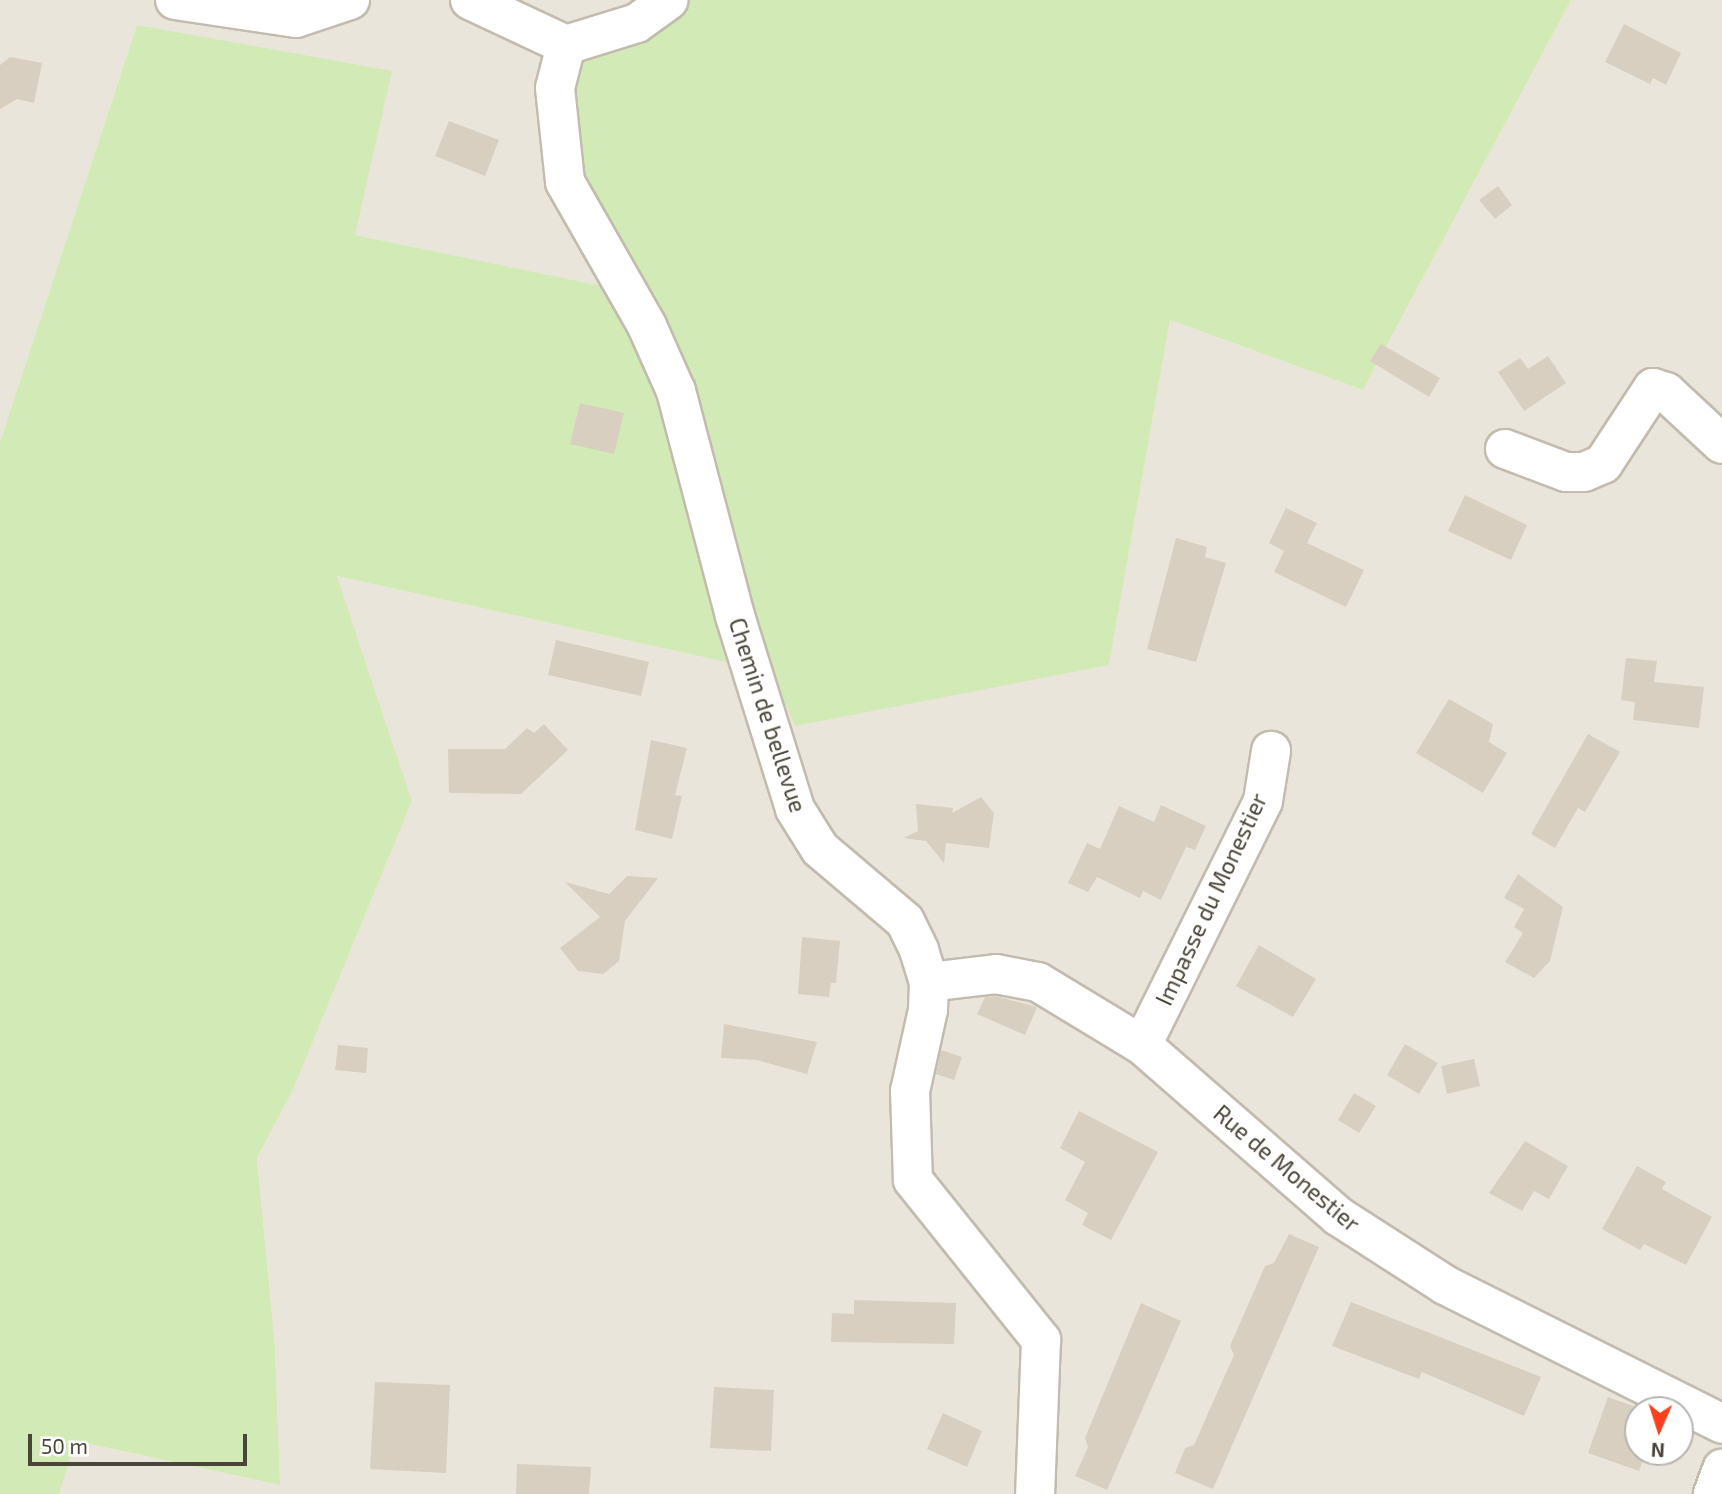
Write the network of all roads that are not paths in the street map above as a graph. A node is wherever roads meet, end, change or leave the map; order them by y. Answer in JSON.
{"nodes":[{"id":1,"x":175,"y":0,"type":"edge"},
{"id":2,"x":350,"y":0,"type":"edge"},
{"id":3,"x":470,"y":0,"type":"edge"},
{"id":4,"x":669,"y":0,"type":"edge"},
{"id":5,"x":566,"y":45,"type":"junction"},
{"id":6,"x":1722,"y":444,"type":"edge"},
{"id":7,"x":1504,"y":449,"type":"dead end"},
{"id":8,"x":1270,"y":751,"type":"dead end"},
{"id":9,"x":929,"y":982,"type":"junction"},
{"id":10,"x":1142,"y":1045,"type":"junction"},
{"id":11,"x":1722,"y":1424,"type":"edge"},
{"id":12,"x":1722,"y":1469,"type":"edge"},
{"id":13,"x":1035,"y":1494,"type":"edge"},
{"id":14,"x":1713,"y":1494,"type":"edge"}],
"edges":[{"from":1,"to":2,"type":"street"},
{"from":3,"to":5,"type":"street"},
{"from":4,"to":5,"type":"street"},
{"from":5,"to":9,"type":"street","name":"Chemin de bellevue"},
{"from":6,"to":7,"type":"street"},
{"from":8,"to":10,"type":"street","name":"Impasse du Monestier"},
{"from":9,"to":10,"type":"street","name":"Rue de Monestier"},
{"from":9,"to":13,"type":"street","name":"Chemin de bellevue"},
{"from":10,"to":11,"type":"street","name":"Rue de Monestier"},
{"from":12,"to":14,"type":"street"}]}
